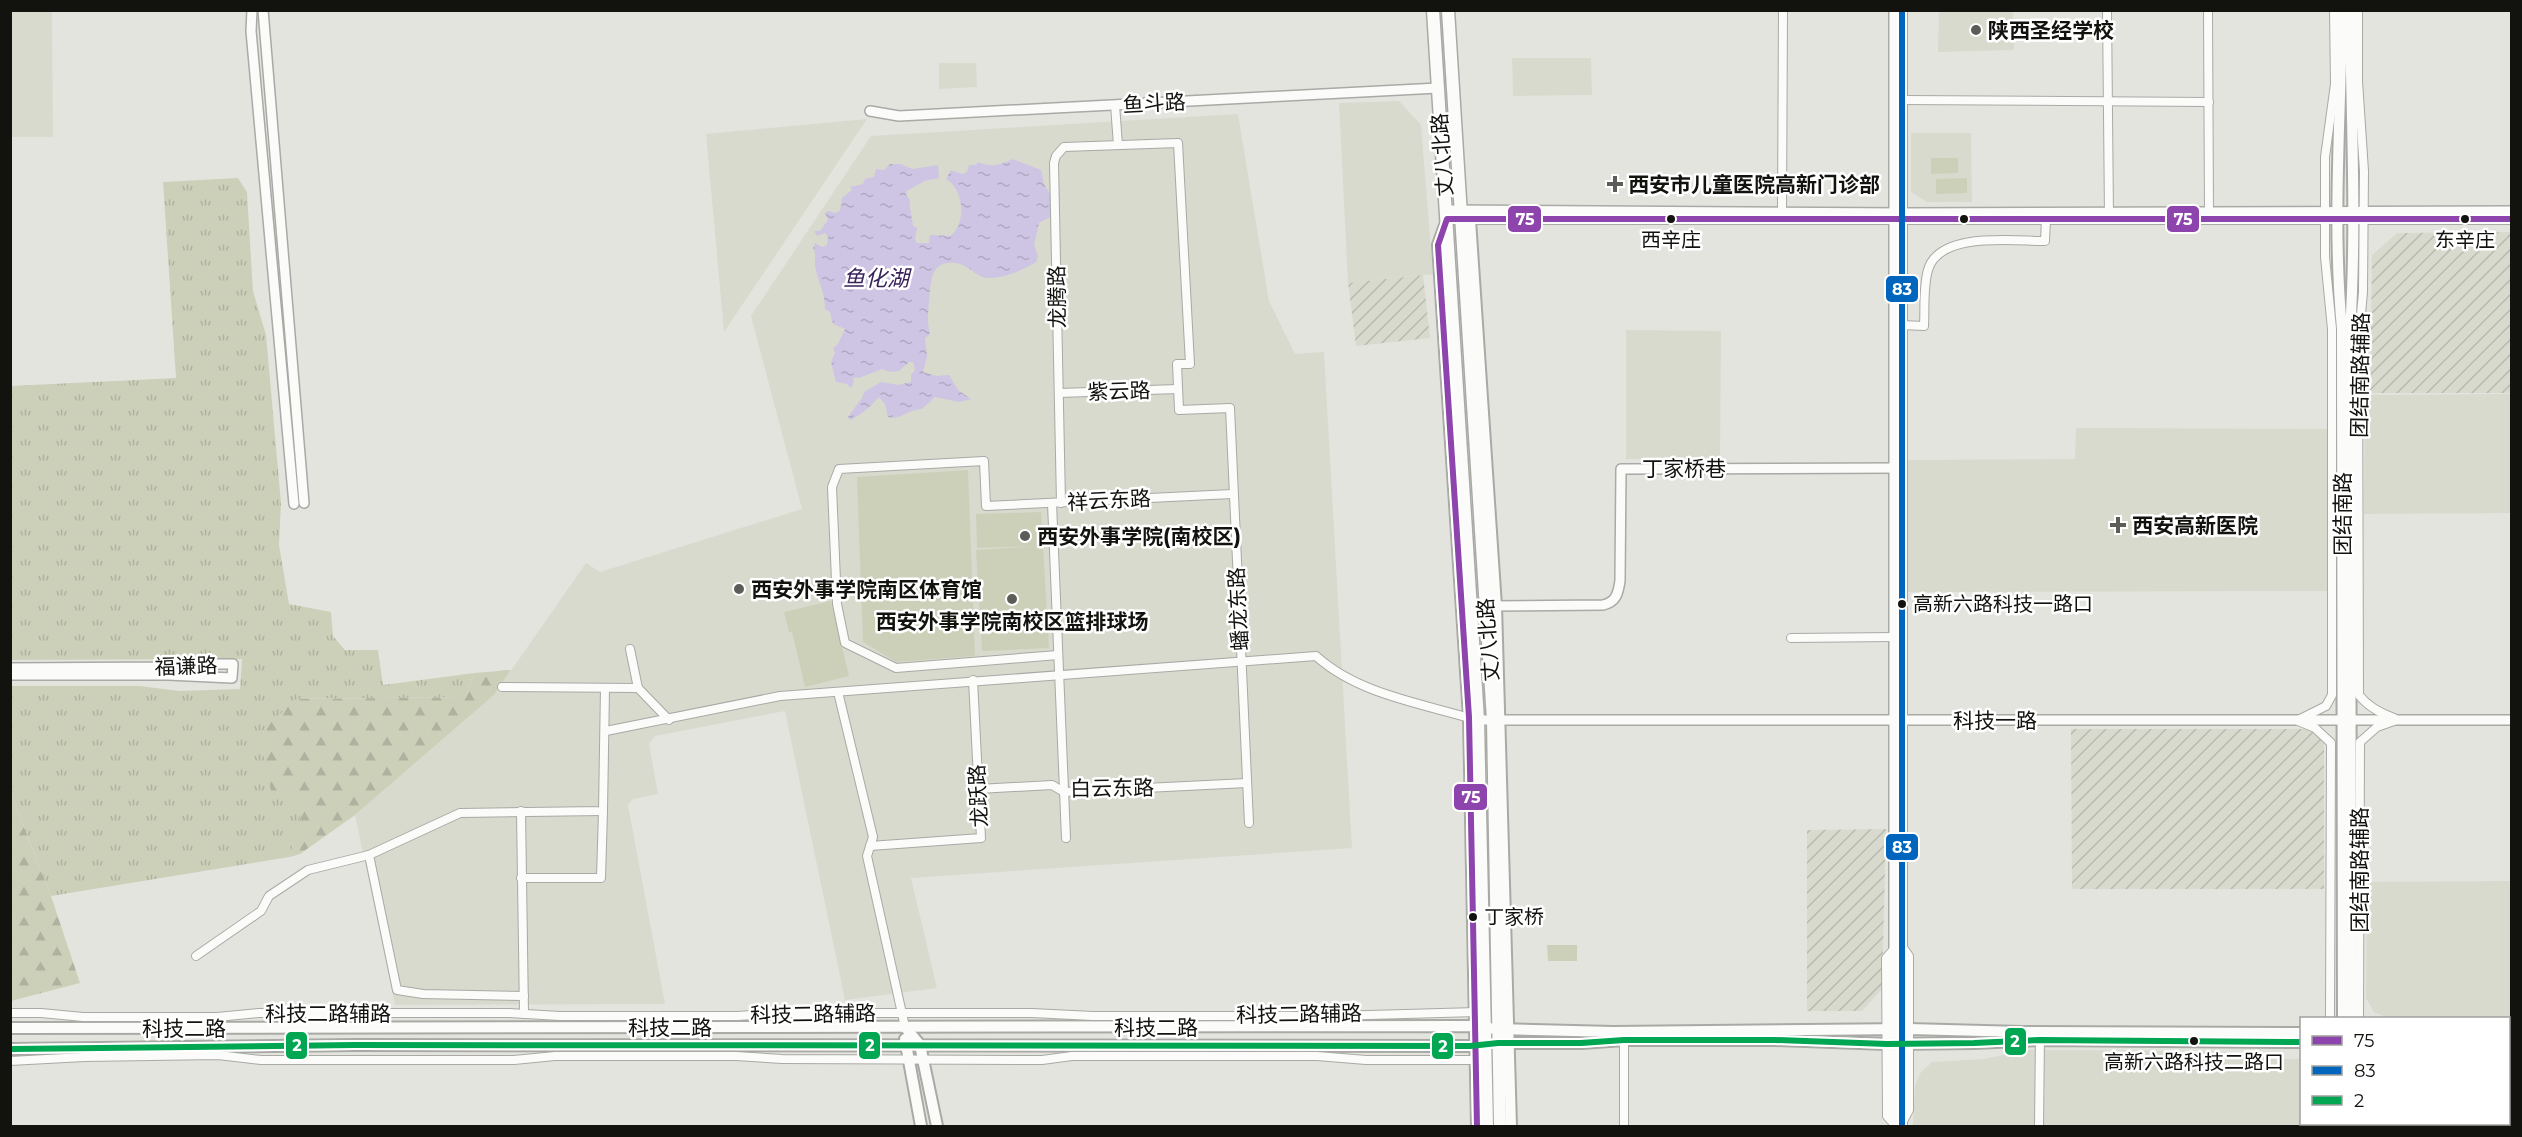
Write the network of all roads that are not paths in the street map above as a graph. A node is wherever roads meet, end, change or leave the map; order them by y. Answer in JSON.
{"nodes":[{"id":1,"x":252,"y":10,"type":"edge"},
{"id":2,"x":263,"y":10,"type":"edge"},
{"id":3,"x":1433,"y":10,"type":"edge"},
{"id":4,"x":1448,"y":10,"type":"edge"},
{"id":5,"x":1783,"y":10,"type":"edge"},
{"id":6,"x":1894,"y":10,"type":"edge"},
{"id":7,"x":1902,"y":10,"type":"edge"},
{"id":8,"x":2107,"y":10,"type":"edge"},
{"id":9,"x":2208,"y":10,"type":"edge"},
{"id":10,"x":2334,"y":10,"type":"edge"},
{"id":11,"x":2342,"y":10,"type":"edge"},
{"id":12,"x":2350,"y":10,"type":"edge"},
{"id":13,"x":2358,"y":10,"type":"edge"},
{"id":14,"x":1438,"y":88,"type":"junction"},
{"id":15,"x":1902,"y":100,"type":"junction"},
{"id":16,"x":2107,"y":102,"type":"junction"},
{"id":17,"x":2209,"y":102,"type":"junction"},
{"id":18,"x":1115,"y":105,"type":"junction"},
{"id":19,"x":870,"y":111,"type":"dead end"},
{"id":20,"x":1118,"y":145,"type":"junction"},
{"id":21,"x":1782,"y":212,"type":"junction"},
{"id":22,"x":2511,"y":212,"type":"edge"},
{"id":23,"x":1446,"y":215,"type":"junction"},
{"id":24,"x":2109,"y":215,"type":"junction"},
{"id":25,"x":2209,"y":215,"type":"junction"},
{"id":26,"x":1465,"y":216,"type":"junction"},
{"id":27,"x":1898,"y":216,"type":"junction"},
{"id":28,"x":2331,"y":216,"type":"junction"},
{"id":29,"x":2358,"y":216,"type":"junction"},
{"id":30,"x":2046,"y":219,"type":"junction"},
{"id":31,"x":2511,"y":219,"type":"edge"},
{"id":32,"x":1902,"y":325,"type":"junction"},
{"id":33,"x":1178,"y":388,"type":"junction"},
{"id":34,"x":1059,"y":393,"type":"junction"},
{"id":35,"x":1898,"y":468,"type":"junction"},
{"id":36,"x":1232,"y":494,"type":"junction"},
{"id":37,"x":1057,"y":503,"type":"junction"},
{"id":38,"x":1491,"y":606,"type":"junction"},
{"id":39,"x":1895,"y":637,"type":"junction"},
{"id":40,"x":1791,"y":638,"type":"dead end"},
{"id":41,"x":630,"y":649,"type":"dead end"},
{"id":42,"x":1058,"y":655,"type":"junction"},
{"id":43,"x":1240,"y":662,"type":"junction"},
{"id":44,"x":10,"y":668,"type":"edge"},
{"id":45,"x":1059,"y":674,"type":"junction"},
{"id":46,"x":10,"y":675,"type":"edge"},
{"id":47,"x":973,"y":680,"type":"junction"},
{"id":48,"x":502,"y":687,"type":"dead end"},
{"id":49,"x":605,"y":688,"type":"junction"},
{"id":50,"x":638,"y":688,"type":"junction"},
{"id":51,"x":838,"y":692,"type":"junction"},
{"id":52,"x":1473,"y":718,"type":"junction"},
{"id":53,"x":669,"y":720,"type":"junction"},
{"id":54,"x":1497,"y":720,"type":"junction"},
{"id":55,"x":1898,"y":720,"type":"junction"},
{"id":56,"x":2295,"y":720,"type":"junction"},
{"id":57,"x":2345,"y":720,"type":"junction"},
{"id":58,"x":2398,"y":720,"type":"junction"},
{"id":59,"x":2511,"y":720,"type":"edge"},
{"id":60,"x":606,"y":731,"type":"junction"},
{"id":61,"x":1247,"y":783,"type":"junction"},
{"id":62,"x":978,"y":789,"type":"junction"},
{"id":63,"x":1064,"y":792,"type":"junction"},
{"id":64,"x":603,"y":811,"type":"junction"},
{"id":65,"x":521,"y":812,"type":"junction"},
{"id":66,"x":1249,"y":823,"type":"dead end"},
{"id":67,"x":1066,"y":838,"type":"dead end"},
{"id":68,"x":870,"y":846,"type":"junction"},
{"id":69,"x":369,"y":855,"type":"junction"},
{"id":70,"x":521,"y":878,"type":"junction"},
{"id":71,"x":1898,"y":947,"type":"junction"},
{"id":72,"x":196,"y":956,"type":"dead end"},
{"id":73,"x":524,"y":996,"type":"junction"},
{"id":74,"x":1479,"y":1012,"type":"junction"},
{"id":75,"x":10,"y":1013,"type":"edge"},
{"id":76,"x":901,"y":1013,"type":"junction"},
{"id":77,"x":524,"y":1014,"type":"junction"},
{"id":78,"x":2330,"y":1017,"type":"edge"},
{"id":79,"x":2343,"y":1017,"type":"edge"},
{"id":80,"x":2351,"y":1017,"type":"edge"},
{"id":81,"x":2359,"y":1017,"type":"edge"},
{"id":82,"x":1494,"y":1025,"type":"junction"},
{"id":83,"x":904,"y":1027,"type":"junction"},
{"id":84,"x":10,"y":1028,"type":"edge"},
{"id":85,"x":1898,"y":1029,"type":"junction"},
{"id":86,"x":2300,"y":1032,"type":"edge"},
{"id":87,"x":2040,"y":1036,"type":"junction"},
{"id":88,"x":1624,"y":1040,"type":"junction"},
{"id":89,"x":2300,"y":1042,"type":"edge"},
{"id":90,"x":1898,"y":1044,"type":"junction"},
{"id":91,"x":905,"y":1045,"type":"junction"},
{"id":92,"x":920,"y":1045,"type":"junction"},
{"id":93,"x":10,"y":1049,"type":"edge"},
{"id":94,"x":1492,"y":1051,"type":"junction"},
{"id":95,"x":908,"y":1060,"type":"junction"},
{"id":96,"x":923,"y":1060,"type":"junction"},
{"id":97,"x":10,"y":1061,"type":"edge"},
{"id":98,"x":1898,"y":1125,"type":"edge"},
{"id":99,"x":921,"y":1126,"type":"edge"},
{"id":100,"x":937,"y":1126,"type":"edge"},
{"id":101,"x":1478,"y":1126,"type":"edge"},
{"id":102,"x":1488,"y":1126,"type":"edge"},
{"id":103,"x":1500,"y":1126,"type":"edge"},
{"id":104,"x":1511,"y":1126,"type":"edge"},
{"id":105,"x":1624,"y":1126,"type":"edge"},
{"id":106,"x":2039,"y":1126,"type":"edge"}],
"edges":[{"from":1,"to":2,"type":"street"},
{"from":3,"to":14,"type":"main road","name":"丈八北路"},
{"from":4,"to":26,"type":"main road","name":"丈八北路"},
{"from":5,"to":21,"type":"street"},
{"from":6,"to":27,"type":"street"},
{"from":7,"to":15,"type":"street"},
{"from":8,"to":16,"type":"street"},
{"from":9,"to":17,"type":"street"},
{"from":10,"to":28,"type":"street","name":"团结南路辅路"},
{"from":11,"to":28,"type":"main road","name":"团结南路"},
{"from":12,"to":29,"type":"main road","name":"团结南路"},
{"from":13,"to":29,"type":"street","name":"团结南路辅路"},
{"from":14,"to":18,"type":"street","name":"鱼斗路"},
{"from":14,"to":23,"type":"main road","name":"丈八北路"},
{"from":15,"to":16,"type":"street"},
{"from":15,"to":27,"type":"street"},
{"from":16,"to":17,"type":"street"},
{"from":16,"to":24,"type":"street"},
{"from":17,"to":25,"type":"street"},
{"from":18,"to":19,"type":"street","name":"鱼斗路"},
{"from":18,"to":20,"type":"street"},
{"from":20,"to":33,"type":"street"},
{"from":20,"to":34,"type":"street","name":"龙腾路"},
{"from":21,"to":26,"type":"street"},
{"from":21,"to":27,"type":"street"},
{"from":22,"to":29,"type":"street"},
{"from":23,"to":26,"type":"street"},
{"from":23,"to":52,"type":"main road","name":"丈八北路"},
{"from":24,"to":25,"type":"street"},
{"from":24,"to":27,"type":"street"},
{"from":24,"to":30,"type":"street"},
{"from":25,"to":28,"type":"street"},
{"from":26,"to":27,"type":"street"},
{"from":26,"to":38,"type":"main road","name":"丈八北路"},
{"from":27,"to":30,"type":"street"},
{"from":27,"to":32,"type":"street"},
{"from":27,"to":35,"type":"street"},
{"from":28,"to":29,"type":"street"},
{"from":28,"to":56,"type":"street","name":"团结南路辅路"},
{"from":28,"to":57,"type":"main road","name":"团结南路"},
{"from":29,"to":31,"type":"street"},
{"from":29,"to":57,"type":"main road","name":"团结南路"},
{"from":29,"to":58,"type":"street","name":"团结南路辅路"},
{"from":30,"to":32,"type":"street"},
{"from":32,"to":35,"type":"street"},
{"from":33,"to":34,"type":"street","name":"紫云路"},
{"from":33,"to":36,"type":"street","name":"蟠龙东路"},
{"from":34,"to":37,"type":"street","name":"龙腾路"},
{"from":35,"to":38,"type":"street","name":"丁家桥巷"},
{"from":35,"to":39,"type":"street"},
{"from":35,"to":55,"type":"street"},
{"from":36,"to":37,"type":"street","name":"祥云东路"},
{"from":36,"to":43,"type":"street","name":"蟠龙东路"},
{"from":37,"to":42,"type":"street","name":"龙腾路"},
{"from":37,"to":42,"type":"street","name":"祥云东路"},
{"from":38,"to":54,"type":"main road","name":"丈八北路"},
{"from":39,"to":40,"type":"street"},
{"from":39,"to":55,"type":"street"},
{"from":41,"to":50,"type":"street"},
{"from":42,"to":45,"type":"street","name":"龙腾路"},
{"from":43,"to":45,"type":"street"},
{"from":43,"to":52,"type":"street"},
{"from":43,"to":61,"type":"street","name":"蟠龙东路"},
{"from":44,"to":46,"type":"street","name":"福谦路"},
{"from":45,"to":47,"type":"street"},
{"from":45,"to":63,"type":"street","name":"龙腾路"},
{"from":47,"to":51,"type":"street"},
{"from":47,"to":62,"type":"street","name":"龙跃路"},
{"from":48,"to":49,"type":"street"},
{"from":49,"to":50,"type":"street"},
{"from":49,"to":60,"type":"street"},
{"from":50,"to":53,"type":"street"},
{"from":51,"to":53,"type":"street"},
{"from":51,"to":68,"type":"street"},
{"from":52,"to":54,"type":"street","name":"科技一路"},
{"from":52,"to":74,"type":"main road","name":"丈八北路"},
{"from":53,"to":60,"type":"street"},
{"from":54,"to":55,"type":"street","name":"科技一路"},
{"from":54,"to":82,"type":"main road","name":"丈八北路"},
{"from":55,"to":56,"type":"street","name":"科技一路"},
{"from":55,"to":71,"type":"street"},
{"from":56,"to":57,"type":"street","name":"科技一路"},
{"from":56,"to":78,"type":"street","name":"团结南路辅路"},
{"from":57,"to":58,"type":"street","name":"科技一路"},
{"from":57,"to":79,"type":"main road","name":"团结南路"},
{"from":57,"to":80,"type":"main road","name":"团结南路"},
{"from":58,"to":59,"type":"street","name":"科技一路"},
{"from":58,"to":81,"type":"street","name":"团结南路辅路"},
{"from":60,"to":64,"type":"street"},
{"from":61,"to":63,"type":"street","name":"白云东路"},
{"from":61,"to":66,"type":"street","name":"蟠龙东路"},
{"from":62,"to":63,"type":"street","name":"白云东路"},
{"from":62,"to":68,"type":"street","name":"龙跃路"},
{"from":63,"to":67,"type":"street","name":"龙腾路"},
{"from":64,"to":65,"type":"street"},
{"from":64,"to":70,"type":"street"},
{"from":65,"to":69,"type":"street"},
{"from":65,"to":70,"type":"street"},
{"from":68,"to":76,"type":"street"},
{"from":69,"to":72,"type":"street"},
{"from":69,"to":73,"type":"street"},
{"from":70,"to":73,"type":"street"},
{"from":71,"to":85,"type":"street"},
{"from":71,"to":85,"type":"street"},
{"from":73,"to":77,"type":"street"},
{"from":74,"to":76,"type":"street","name":"科技二路辅路"},
{"from":74,"to":82,"type":"main road","name":"丈八北路"},
{"from":75,"to":77,"type":"street","name":"科技二路辅路"},
{"from":76,"to":77,"type":"street","name":"科技二路辅路"},
{"from":76,"to":83,"type":"street"},
{"from":82,"to":83,"type":"main road","name":"科技二路"},
{"from":82,"to":85,"type":"main road","name":"科技二路"},
{"from":82,"to":94,"type":"main road","name":"丈八北路"},
{"from":82,"to":94,"type":"main road"},
{"from":83,"to":84,"type":"main road","name":"科技二路"},
{"from":83,"to":91,"type":"main road"},
{"from":83,"to":92,"type":"main road"},
{"from":85,"to":87,"type":"main road","name":"科技二路"},
{"from":85,"to":90,"type":"street"},
{"from":85,"to":90,"type":"street"},
{"from":86,"to":87,"type":"main road","name":"科技二路"},
{"from":87,"to":89,"type":"main road","name":"科技二路"},
{"from":87,"to":90,"type":"main road","name":"科技二路"},
{"from":87,"to":106,"type":"street"},
{"from":88,"to":90,"type":"main road","name":"科技二路"},
{"from":88,"to":94,"type":"main road","name":"科技二路"},
{"from":88,"to":105,"type":"street"},
{"from":90,"to":98,"type":"street"},
{"from":90,"to":98,"type":"street"},
{"from":91,"to":92,"type":"main road","name":"科技二路"},
{"from":91,"to":93,"type":"main road","name":"科技二路"},
{"from":91,"to":95,"type":"main road"},
{"from":92,"to":94,"type":"main road","name":"科技二路"},
{"from":92,"to":96,"type":"main road"},
{"from":94,"to":96,"type":"street","name":"科技二路辅路"},
{"from":94,"to":101,"type":"main road"},
{"from":94,"to":102,"type":"main road","name":"丈八北路"},
{"from":94,"to":103,"type":"main road","name":"丈八北路"},
{"from":94,"to":104,"type":"main road"},
{"from":95,"to":96,"type":"street","name":"科技二路辅路"},
{"from":95,"to":97,"type":"street","name":"科技二路辅路"},
{"from":95,"to":99,"type":"main road"},
{"from":96,"to":100,"type":"main road"}]}
